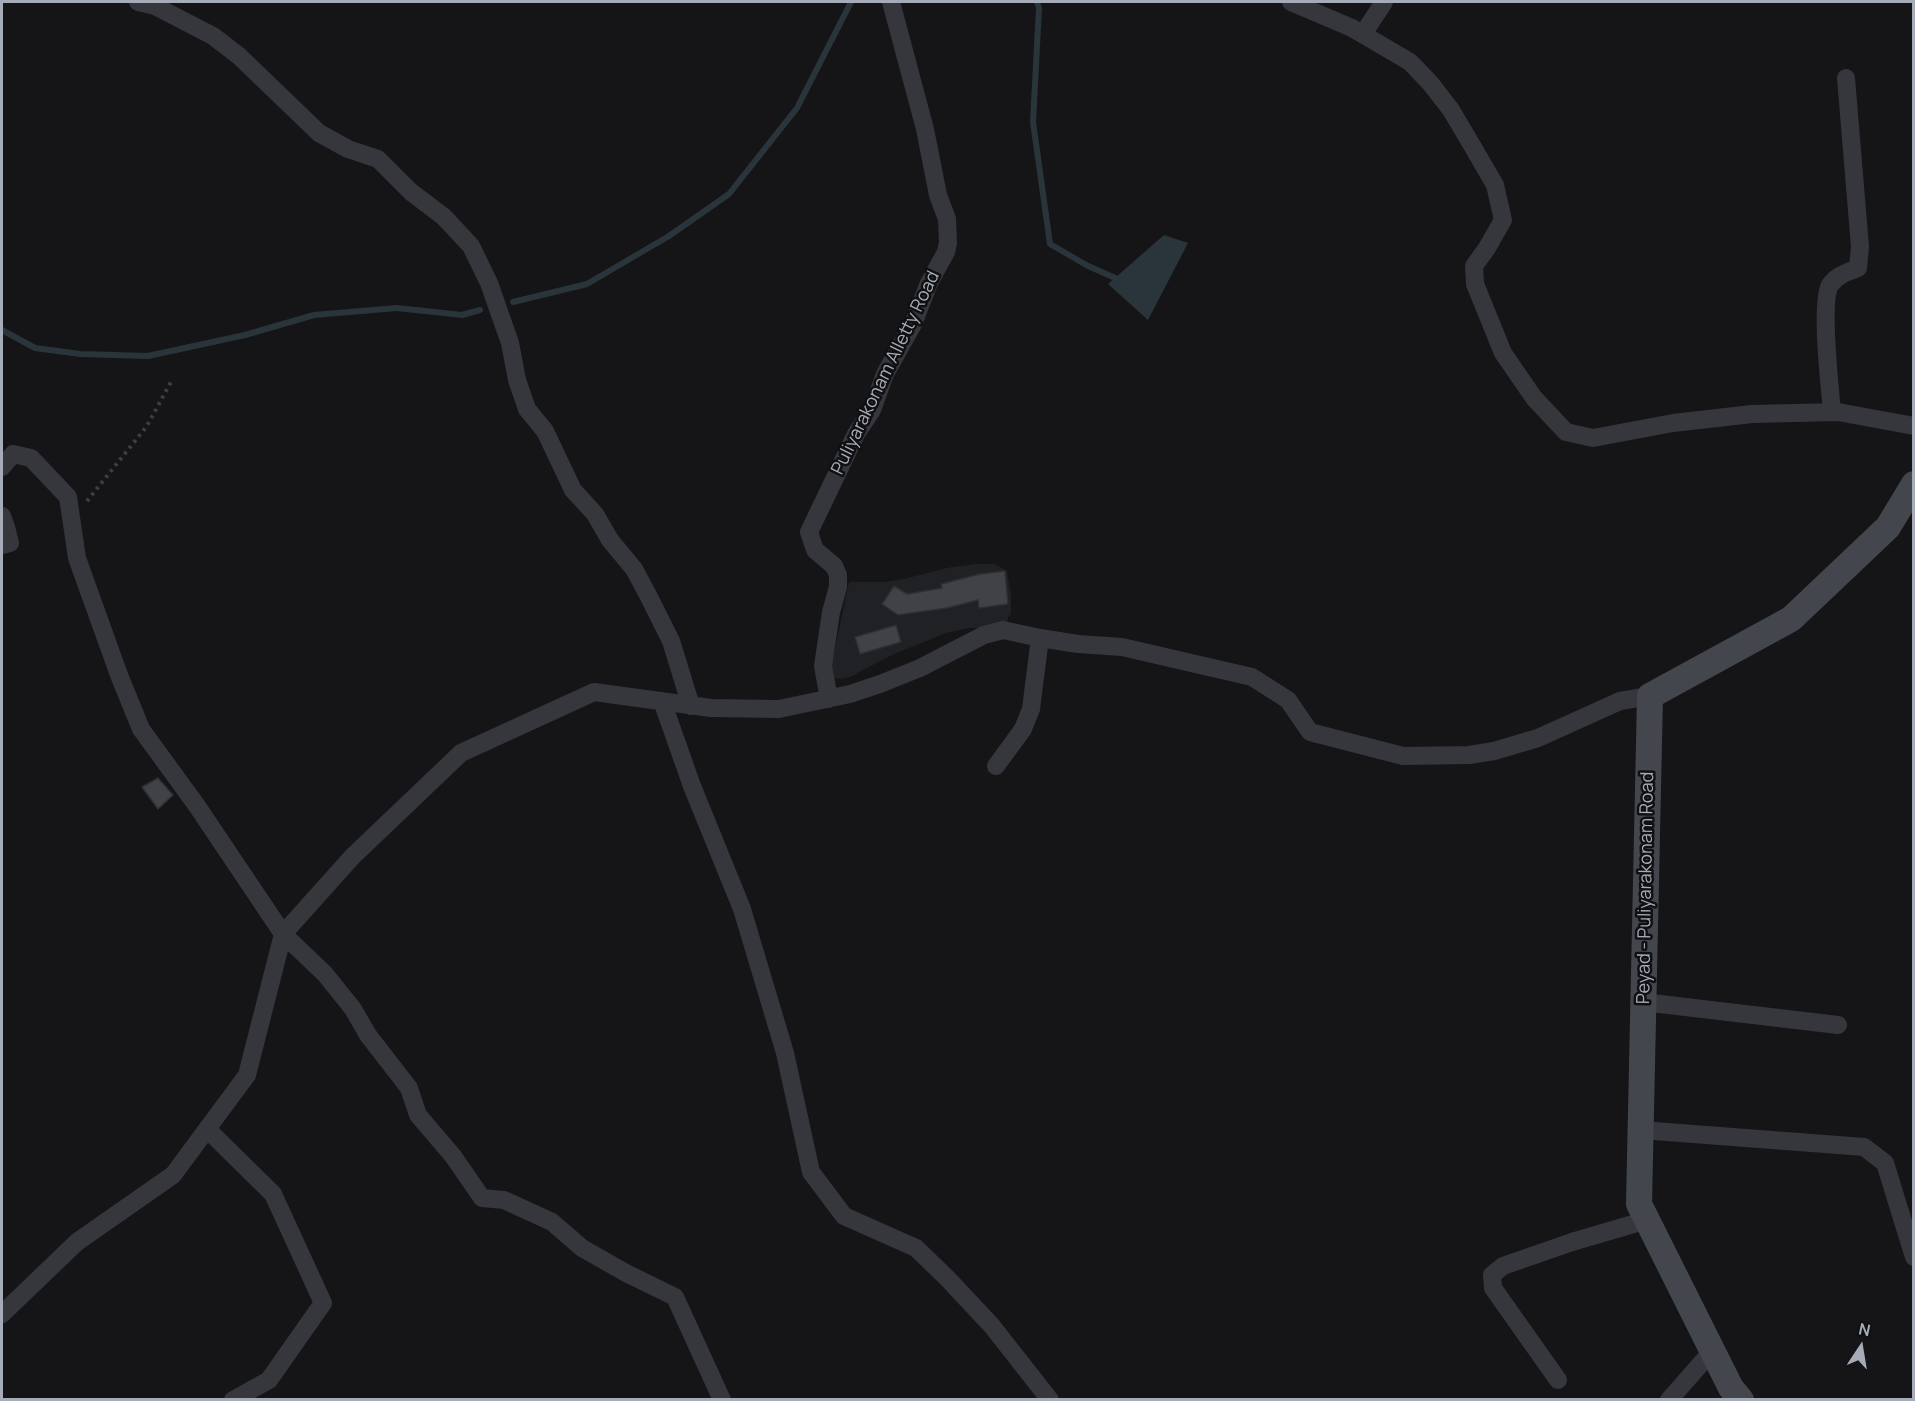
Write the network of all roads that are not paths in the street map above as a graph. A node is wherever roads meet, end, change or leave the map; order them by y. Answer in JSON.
{"nodes":[{"id":1,"x":138,"y":2,"type":"edge"},
{"id":2,"x":891,"y":2,"type":"edge"},
{"id":3,"x":1291,"y":2,"type":"edge"},
{"id":4,"x":1384,"y":2,"type":"edge"},
{"id":5,"x":1363,"y":34,"type":"junction"},
{"id":6,"x":1846,"y":78,"type":"dead end"},
{"id":7,"x":1832,"y":412,"type":"junction"},
{"id":8,"x":1914,"y":426,"type":"edge"},
{"id":9,"x":2,"y":467,"type":"edge"},
{"id":10,"x":1914,"y":484,"type":"edge"},
{"id":11,"x":2,"y":516,"type":"edge"},
{"id":12,"x":2,"y":545,"type":"edge"},
{"id":13,"x":1040,"y":638,"type":"junction"},
{"id":14,"x":1650,"y":696,"type":"junction"},
{"id":15,"x":829,"y":699,"type":"junction"},
{"id":16,"x":662,"y":701,"type":"junction"},
{"id":17,"x":691,"y":706,"type":"junction"},
{"id":18,"x":996,"y":766,"type":"dead end"},
{"id":19,"x":283,"y":934,"type":"junction"},
{"id":20,"x":1643,"y":1002,"type":"junction"},
{"id":21,"x":1838,"y":1025,"type":"dead end"},
{"id":22,"x":207,"y":1129,"type":"junction"},
{"id":23,"x":1641,"y":1130,"type":"junction"},
{"id":24,"x":1647,"y":1220,"type":"junction"},
{"id":25,"x":1914,"y":1257,"type":"edge"},
{"id":26,"x":2,"y":1314,"type":"edge"},
{"id":27,"x":1713,"y":1350,"type":"junction"},
{"id":28,"x":1558,"y":1380,"type":"dead end"},
{"id":29,"x":233,"y":1400,"type":"edge"},
{"id":30,"x":722,"y":1400,"type":"edge"},
{"id":31,"x":1050,"y":1400,"type":"edge"},
{"id":32,"x":1669,"y":1400,"type":"edge"},
{"id":33,"x":1741,"y":1400,"type":"edge"}],
"edges":[{"from":1,"to":17,"type":"street"},
{"from":2,"to":15,"type":"street","name":"Puliyarakonam Alletty Road"},
{"from":3,"to":5,"type":"street"},
{"from":4,"to":5,"type":"street"},
{"from":5,"to":7,"type":"street"},
{"from":6,"to":7,"type":"street"},
{"from":7,"to":8,"type":"street"},
{"from":9,"to":19,"type":"street"},
{"from":10,"to":14,"type":"main road"},
{"from":11,"to":12,"type":"street"},
{"from":13,"to":14,"type":"street"},
{"from":13,"to":15,"type":"street"},
{"from":13,"to":18,"type":"street"},
{"from":14,"to":20,"type":"main road","name":"Peyad - Puliyarakonam Road"},
{"from":15,"to":17,"type":"street"},
{"from":16,"to":17,"type":"street"},
{"from":16,"to":19,"type":"street"},
{"from":16,"to":31,"type":"street"},
{"from":19,"to":22,"type":"street"},
{"from":19,"to":30,"type":"street"},
{"from":20,"to":21,"type":"street"},
{"from":20,"to":23,"type":"main road","name":"Peyad - Puliyarakonam Road"},
{"from":22,"to":26,"type":"street"},
{"from":22,"to":29,"type":"street"},
{"from":23,"to":24,"type":"main road","name":"Peyad - Puliyarakonam Road"},
{"from":23,"to":25,"type":"street"},
{"from":24,"to":27,"type":"main road","name":"Peyad - Puliyarakonam Road"},
{"from":24,"to":28,"type":"street"},
{"from":27,"to":32,"type":"street"},
{"from":27,"to":33,"type":"main road","name":"Peyad - Puliyarakonam Road"}]}
